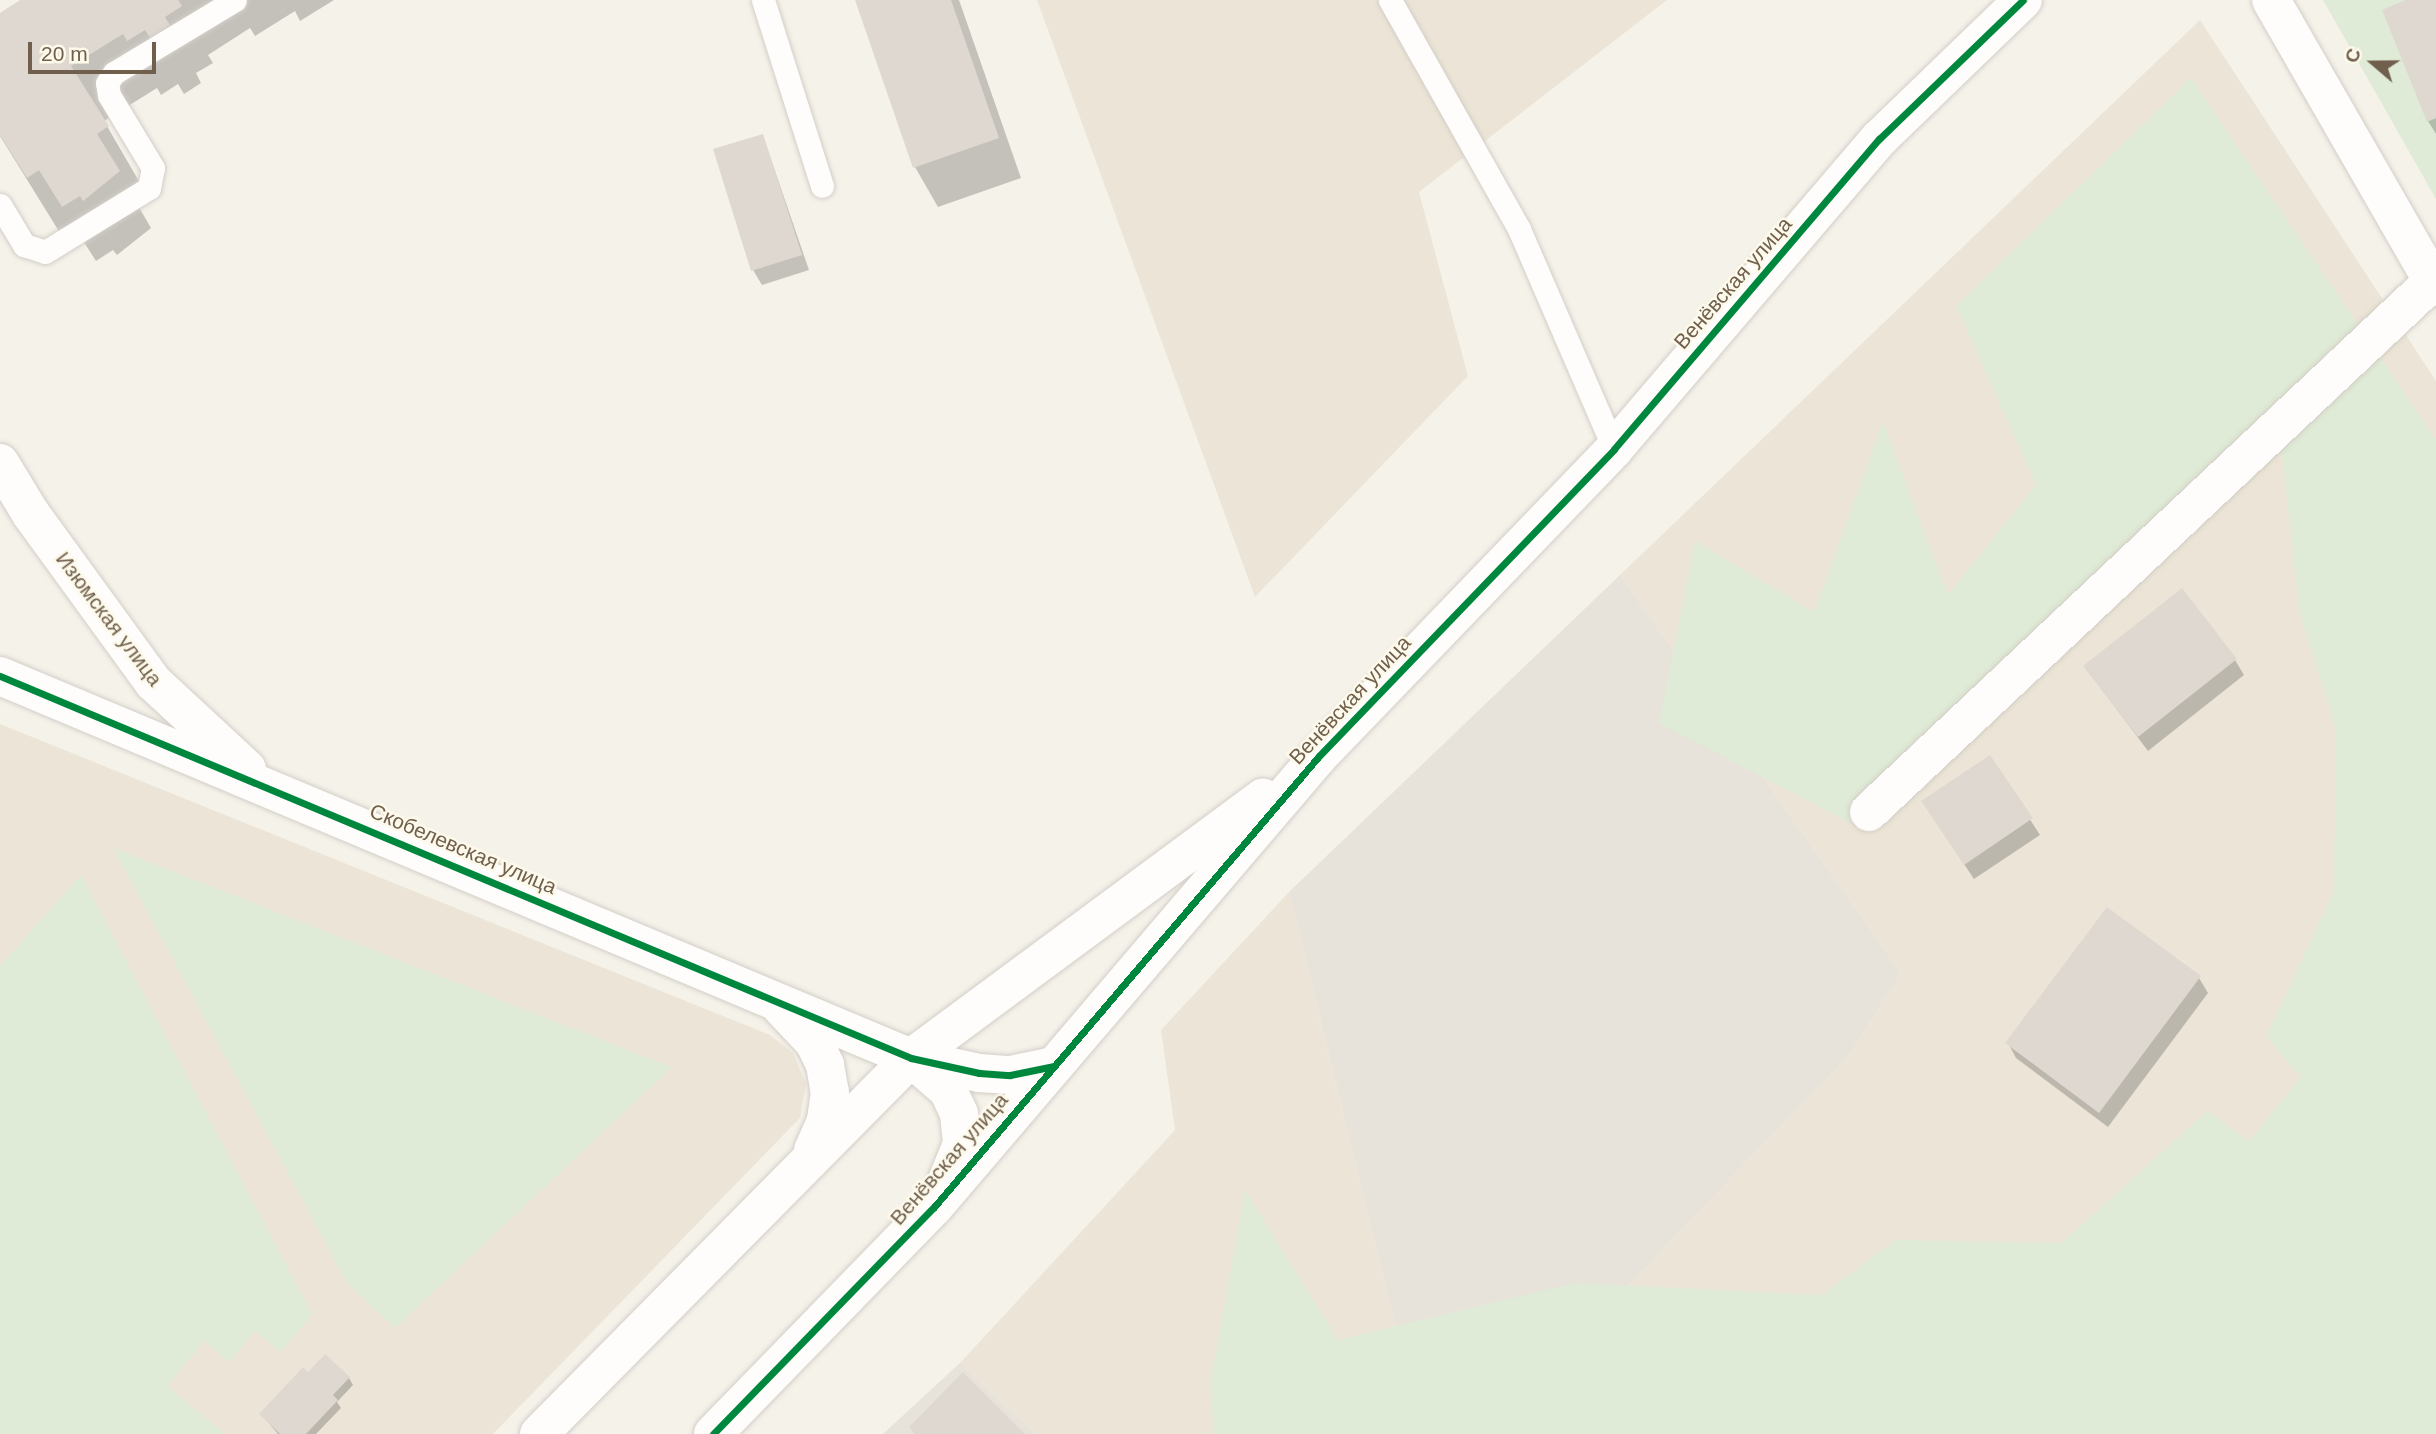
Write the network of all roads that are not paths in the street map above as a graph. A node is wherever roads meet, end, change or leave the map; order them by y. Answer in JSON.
{"nodes":[{"id":1,"x":235,"y":0,"type":"edge"},
{"id":2,"x":763,"y":0,"type":"edge"},
{"id":3,"x":1390,"y":0,"type":"edge"},
{"id":4,"x":2023,"y":0,"type":"edge"},
{"id":5,"x":2271,"y":0,"type":"edge"},
{"id":6,"x":821,"y":186,"type":"dead end"},
{"id":7,"x":0,"y":205,"type":"edge"},
{"id":8,"x":2434,"y":284,"type":"edge"},
{"id":9,"x":1614,"y":449,"type":"junction"},
{"id":10,"x":0,"y":464,"type":"edge"},
{"id":11,"x":0,"y":676,"type":"edge"},
{"id":12,"x":1318,"y":757,"type":"junction"},
{"id":13,"x":267,"y":787,"type":"junction"},
{"id":14,"x":1869,"y":812,"type":"dead end"},
{"id":15,"x":767,"y":994,"type":"junction"},
{"id":16,"x":911,"y":1058,"type":"junction"},
{"id":17,"x":1054,"y":1066,"type":"junction"},
{"id":18,"x":809,"y":1158,"type":"junction"},
{"id":19,"x":934,"y":1207,"type":"junction"},
{"id":20,"x":539,"y":1434,"type":"edge"},
{"id":21,"x":713,"y":1434,"type":"edge"}],
"edges":[{"from":1,"to":7,"type":"lane"},
{"from":2,"to":6,"type":"lane"},
{"from":3,"to":9,"type":"lane"},
{"from":4,"to":9,"type":"street","name":"Венёвская улица"},
{"from":5,"to":8,"type":"street"},
{"from":8,"to":14,"type":"street"},
{"from":9,"to":12,"type":"street","name":"Венёвская улица"},
{"from":10,"to":13,"type":"street","name":"Изюмская улица"},
{"from":11,"to":13,"type":"street","name":"Скобелевская улица"},
{"from":12,"to":16,"type":"street","name":"Венёвская улица"},
{"from":12,"to":17,"type":"street","name":"Венёвская улица"},
{"from":13,"to":15,"type":"street","name":"Скобелевская улица"},
{"from":15,"to":16,"type":"street","name":"Скобелевская улица"},
{"from":15,"to":18,"type":"street"},
{"from":16,"to":17,"type":"street"},
{"from":16,"to":18,"type":"street","name":"Венёвская улица"},
{"from":16,"to":19,"type":"street"},
{"from":17,"to":19,"type":"street","name":"Венёвская улица"},
{"from":18,"to":20,"type":"street","name":"Венёвская улица"},
{"from":19,"to":21,"type":"street","name":"Венёвская улица"}]}
